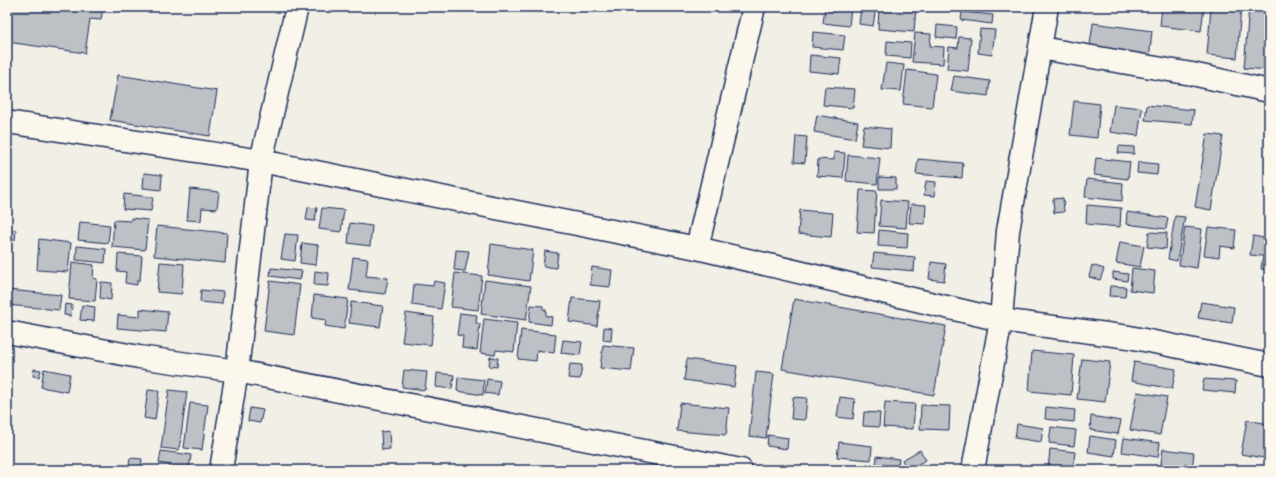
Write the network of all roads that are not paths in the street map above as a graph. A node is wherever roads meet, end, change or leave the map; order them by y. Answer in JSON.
{"nodes":[{"id":1,"x":297,"y":7,"type":"edge"},
{"id":2,"x":754,"y":7,"type":"edge"},
{"id":3,"x":1046,"y":7,"type":"edge"},
{"id":4,"x":1040,"y":48,"type":"junction"},
{"id":5,"x":1269,"y":91,"type":"edge"},
{"id":6,"x":7,"y":122,"type":"edge"},
{"id":7,"x":261,"y":161,"type":"junction"},
{"id":8,"x":697,"y":248,"type":"junction"},
{"id":9,"x":1001,"y":320,"type":"junction"},
{"id":10,"x":7,"y":332,"type":"edge"},
{"id":11,"x":1269,"y":365,"type":"edge"},
{"id":12,"x":237,"y":371,"type":"junction"},
{"id":13,"x":221,"y":470,"type":"edge"},
{"id":14,"x":741,"y":470,"type":"edge"},
{"id":15,"x":973,"y":470,"type":"edge"}],
"edges":[{"from":1,"to":7,"type":"street"},
{"from":2,"to":8,"type":"street"},
{"from":3,"to":4,"type":"street"},
{"from":4,"to":5,"type":"street"},
{"from":4,"to":9,"type":"street"},
{"from":6,"to":7,"type":"street"},
{"from":7,"to":8,"type":"street"},
{"from":7,"to":12,"type":"street"},
{"from":8,"to":9,"type":"street"},
{"from":9,"to":11,"type":"street"},
{"from":9,"to":15,"type":"street"},
{"from":10,"to":12,"type":"street"},
{"from":12,"to":13,"type":"street"},
{"from":12,"to":14,"type":"street"}]}
